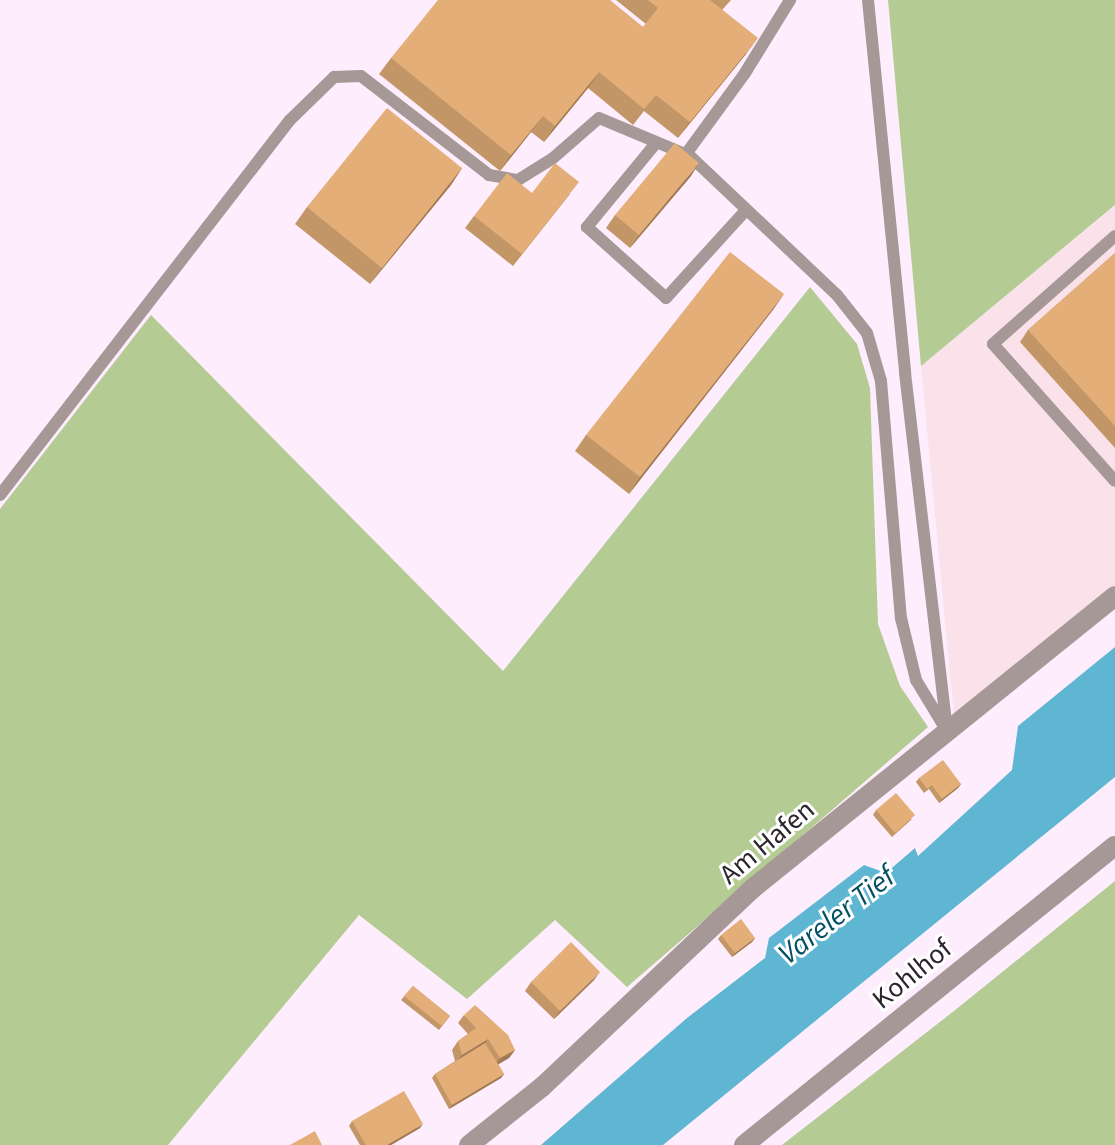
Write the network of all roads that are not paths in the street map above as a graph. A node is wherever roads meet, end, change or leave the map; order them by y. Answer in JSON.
{"nodes":[{"id":1,"x":790,"y":0,"type":"edge"},
{"id":2,"x":868,"y":0,"type":"edge"},
{"id":3,"x":656,"y":143,"type":"junction"},
{"id":4,"x":686,"y":154,"type":"junction"},
{"id":5,"x":746,"y":210,"type":"junction"},
{"id":6,"x":1115,"y":236,"type":"edge"},
{"id":7,"x":1115,"y":481,"type":"edge"},
{"id":8,"x":0,"y":495,"type":"edge"},
{"id":9,"x":1115,"y":596,"type":"edge"},
{"id":10,"x":947,"y":731,"type":"junction"},
{"id":11,"x":1115,"y":846,"type":"edge"},
{"id":12,"x":469,"y":1145,"type":"edge"},
{"id":13,"x":744,"y":1145,"type":"edge"}],
"edges":[{"from":1,"to":4,"type":"lane"},
{"from":2,"to":10,"type":"lane"},
{"from":3,"to":4,"type":"lane"},
{"from":3,"to":5,"type":"lane"},
{"from":3,"to":8,"type":"lane"},
{"from":4,"to":5,"type":"lane"},
{"from":5,"to":10,"type":"lane"},
{"from":6,"to":7,"type":"lane"},
{"from":9,"to":10,"type":"street","name":"Am Hafen"},
{"from":10,"to":12,"type":"street","name":"Am Hafen"},
{"from":11,"to":13,"type":"street","name":"Kohlhof"}]}
